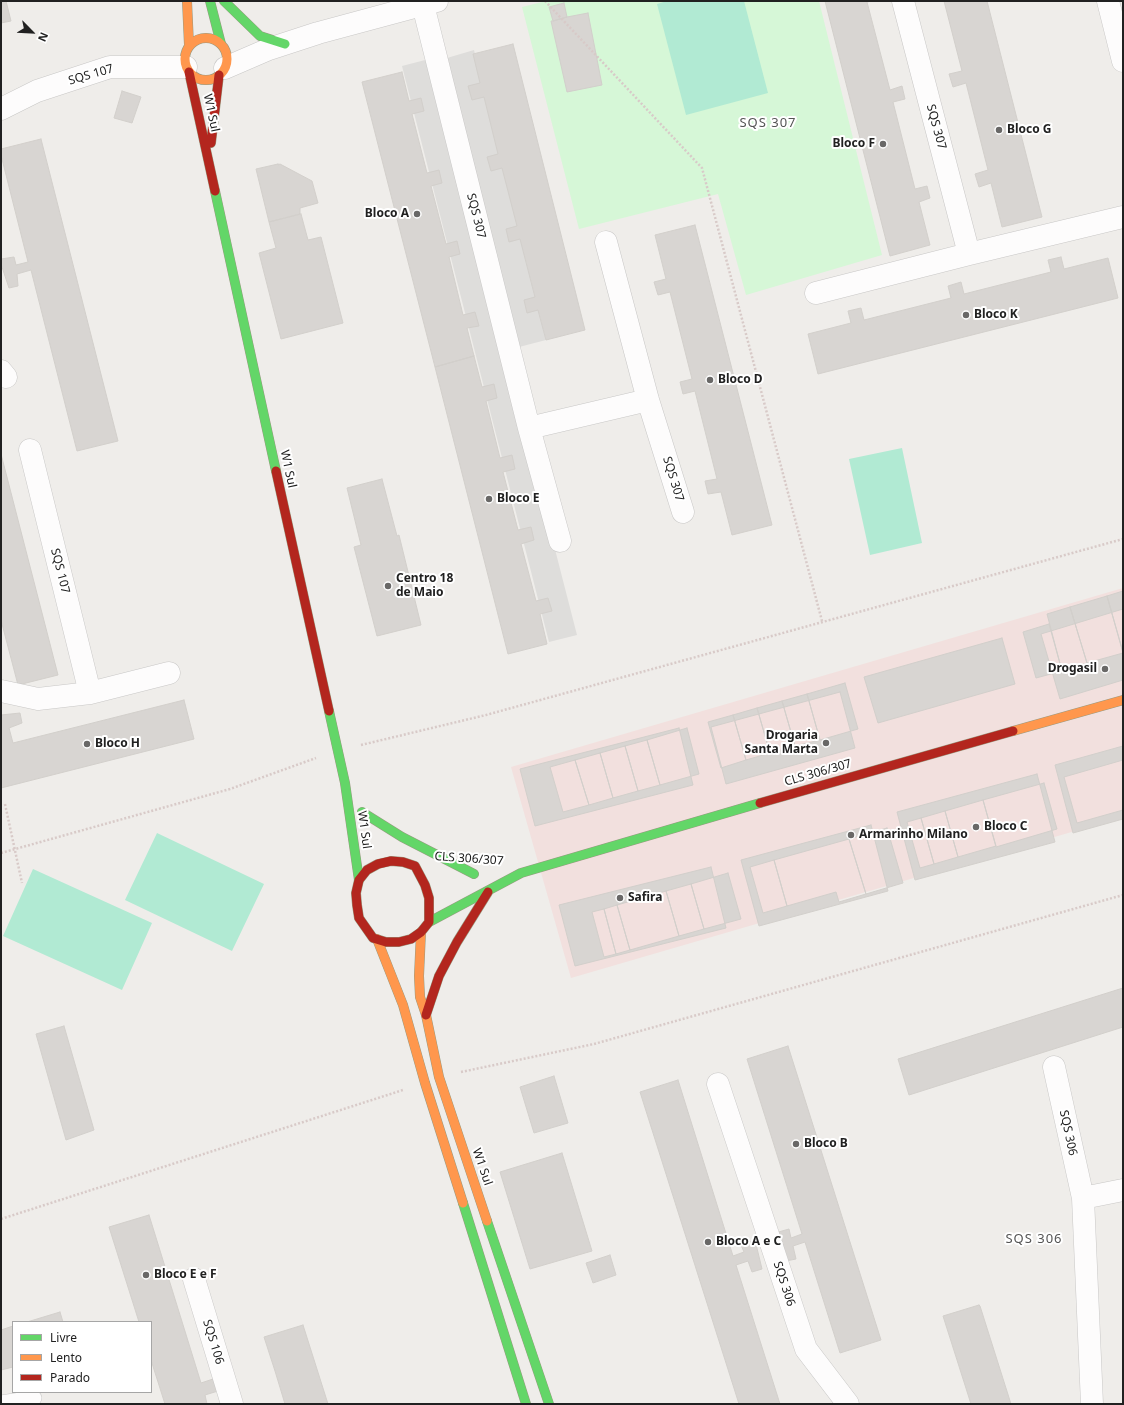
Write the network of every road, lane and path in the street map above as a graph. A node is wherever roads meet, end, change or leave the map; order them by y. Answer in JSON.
{"nodes":[{"id":1,"x":187,"y":1,"type":"edge"},
{"id":2,"x":210,"y":1,"type":"edge"},
{"id":3,"x":224,"y":1,"type":"edge"},
{"id":4,"x":545,"y":1,"type":"edge"},
{"id":5,"x":903,"y":1,"type":"edge"},
{"id":6,"x":1108,"y":1,"type":"edge"},
{"id":7,"x":430,"y":3,"type":"edge"},
{"id":8,"x":189,"y":45,"type":"junction"},
{"id":9,"x":277,"y":47,"type":"junction"},
{"id":10,"x":223,"y":60,"type":"junction"},
{"id":11,"x":1123,"y":61,"type":"edge"},
{"id":12,"x":188,"y":69,"type":"junction"},
{"id":13,"x":1,"y":109,"type":"edge"},
{"id":14,"x":209,"y":160,"type":"junction"},
{"id":15,"x":1123,"y":217,"type":"edge"},
{"id":16,"x":606,"y":242,"type":"dead end"},
{"id":17,"x":969,"y":254,"type":"junction"},
{"id":18,"x":816,"y":293,"type":"dead end"},
{"id":19,"x":648,"y":400,"type":"junction"},
{"id":20,"x":529,"y":428,"type":"junction"},
{"id":21,"x":30,"y":450,"type":"dead end"},
{"id":22,"x":683,"y":512,"type":"dead end"},
{"id":23,"x":1123,"y":539,"type":"edge"},
{"id":24,"x":560,"y":541,"type":"dead end"},
{"id":25,"x":822,"y":621,"type":"junction"},
{"id":26,"x":169,"y":673,"type":"dead end"},
{"id":27,"x":1,"y":691,"type":"edge"},
{"id":28,"x":90,"y":693,"type":"junction"},
{"id":29,"x":1123,"y":700,"type":"edge"},
{"id":30,"x":337,"y":750,"type":"junction"},
{"id":31,"x":345,"y":783,"type":"junction"},
{"id":32,"x":5,"y":804,"type":"dead end"},
{"id":33,"x":362,"y":812,"type":"junction"},
{"id":34,"x":380,"y":834,"type":"dead end"},
{"id":35,"x":15,"y":849,"type":"junction"},
{"id":36,"x":394,"y":851,"type":"dead end"},
{"id":37,"x":1,"y":853,"type":"edge"},
{"id":38,"x":403,"y":862,"type":"junction"},
{"id":39,"x":415,"y":866,"type":"junction"},
{"id":40,"x":430,"y":868,"type":"dead end"},
{"id":41,"x":445,"y":870,"type":"dead end"},
{"id":42,"x":498,"y":873,"type":"dead end"},
{"id":43,"x":521,"y":873,"type":"junction"},
{"id":44,"x":359,"y":880,"type":"junction"},
{"id":45,"x":22,"y":883,"type":"dead end"},
{"id":46,"x":490,"y":890,"type":"junction"},
{"id":47,"x":1123,"y":895,"type":"edge"},
{"id":48,"x":429,"y":922,"type":"junction"},
{"id":49,"x":421,"y":932,"type":"junction"},
{"id":50,"x":377,"y":939,"type":"junction"},
{"id":51,"x":426,"y":1015,"type":"junction"},
{"id":52,"x":1054,"y":1067,"type":"dead end"},
{"id":53,"x":439,"y":1077,"type":"junction"},
{"id":54,"x":424,"y":1083,"type":"junction"},
{"id":55,"x":718,"y":1084,"type":"dead end"},
{"id":56,"x":1123,"y":1190,"type":"edge"},
{"id":57,"x":1083,"y":1198,"type":"junction"},
{"id":58,"x":1,"y":1219,"type":"edge"},
{"id":59,"x":194,"y":1279,"type":"dead end"},
{"id":60,"x":34,"y":1398,"type":"dead end"},
{"id":61,"x":1,"y":1403,"type":"edge"},
{"id":62,"x":232,"y":1404,"type":"edge"},
{"id":63,"x":526,"y":1404,"type":"edge"},
{"id":64,"x":549,"y":1404,"type":"edge"},
{"id":65,"x":848,"y":1404,"type":"edge"},
{"id":66,"x":1092,"y":1404,"type":"edge"}],
"edges":[{"from":1,"to":8,"type":"street"},
{"from":2,"to":10,"type":"street","name":"W1 Sul"},
{"from":3,"to":9,"type":"street"},
{"from":4,"to":25,"type":"path"},
{"from":5,"to":17,"type":"street","name":"SQS 307"},
{"from":6,"to":11,"type":"street"},
{"from":7,"to":9,"type":"street","name":"SQS 307"},
{"from":7,"to":20,"type":"street","name":"SQS 307"},
{"from":8,"to":10,"type":"street"},
{"from":8,"to":12,"type":"street"},
{"from":9,"to":10,"type":"street","name":"SQS 307"},
{"from":10,"to":12,"type":"street"},
{"from":10,"to":14,"type":"street","name":"W1 Sul"},
{"from":12,"to":13,"type":"street","name":"SQS 107"},
{"from":12,"to":14,"type":"street","name":"W1 Sul"},
{"from":14,"to":30,"type":"street","name":"W1 Sul"},
{"from":15,"to":17,"type":"street"},
{"from":16,"to":19,"type":"street","name":"SQS 307"},
{"from":17,"to":18,"type":"street"},
{"from":19,"to":20,"type":"street"},
{"from":19,"to":22,"type":"street","name":"SQS 307"},
{"from":20,"to":24,"type":"street","name":"SQS 307"},
{"from":21,"to":28,"type":"street","name":"SQS 107"},
{"from":23,"to":25,"type":"path"},
{"from":25,"to":30,"type":"path"},
{"from":26,"to":28,"type":"street"},
{"from":27,"to":28,"type":"street"},
{"from":29,"to":43,"type":"street","name":"CLS 306/307"},
{"from":30,"to":31,"type":"street","name":"W1 Sul"},
{"from":30,"to":35,"type":"path"},
{"from":31,"to":33,"type":"street","name":"W1 Sul"},
{"from":31,"to":44,"type":"street","name":"W1 Sul"},
{"from":32,"to":35,"type":"path"},
{"from":33,"to":34,"type":"street","name":"W1 Sul"},
{"from":33,"to":41,"type":"street","name":"CLS 306/307"},
{"from":35,"to":37,"type":"path"},
{"from":35,"to":45,"type":"path"},
{"from":36,"to":38,"type":"street"},
{"from":38,"to":39,"type":"street"},
{"from":38,"to":44,"type":"street"},
{"from":39,"to":40,"type":"street","name":"CLS 306/307"},
{"from":39,"to":48,"type":"street"},
{"from":42,"to":43,"type":"street","name":"CLS 306/307"},
{"from":43,"to":46,"type":"street","name":"CLS 306/307"},
{"from":44,"to":50,"type":"street"},
{"from":46,"to":48,"type":"street","name":"CLS 306/307"},
{"from":46,"to":51,"type":"street"},
{"from":47,"to":53,"type":"path"},
{"from":48,"to":49,"type":"street"},
{"from":49,"to":50,"type":"street"},
{"from":49,"to":51,"type":"street","name":"W1 Sul"},
{"from":50,"to":54,"type":"street"},
{"from":51,"to":53,"type":"street","name":"W1 Sul"},
{"from":52,"to":57,"type":"street","name":"SQS 306"},
{"from":53,"to":64,"type":"street","name":"W1 Sul"},
{"from":54,"to":58,"type":"path"},
{"from":54,"to":63,"type":"street"},
{"from":55,"to":65,"type":"street","name":"SQS 306"},
{"from":56,"to":57,"type":"street"},
{"from":57,"to":66,"type":"street","name":"SQS 306"},
{"from":59,"to":62,"type":"street","name":"SQS 106"},
{"from":60,"to":61,"type":"lane"}]}
